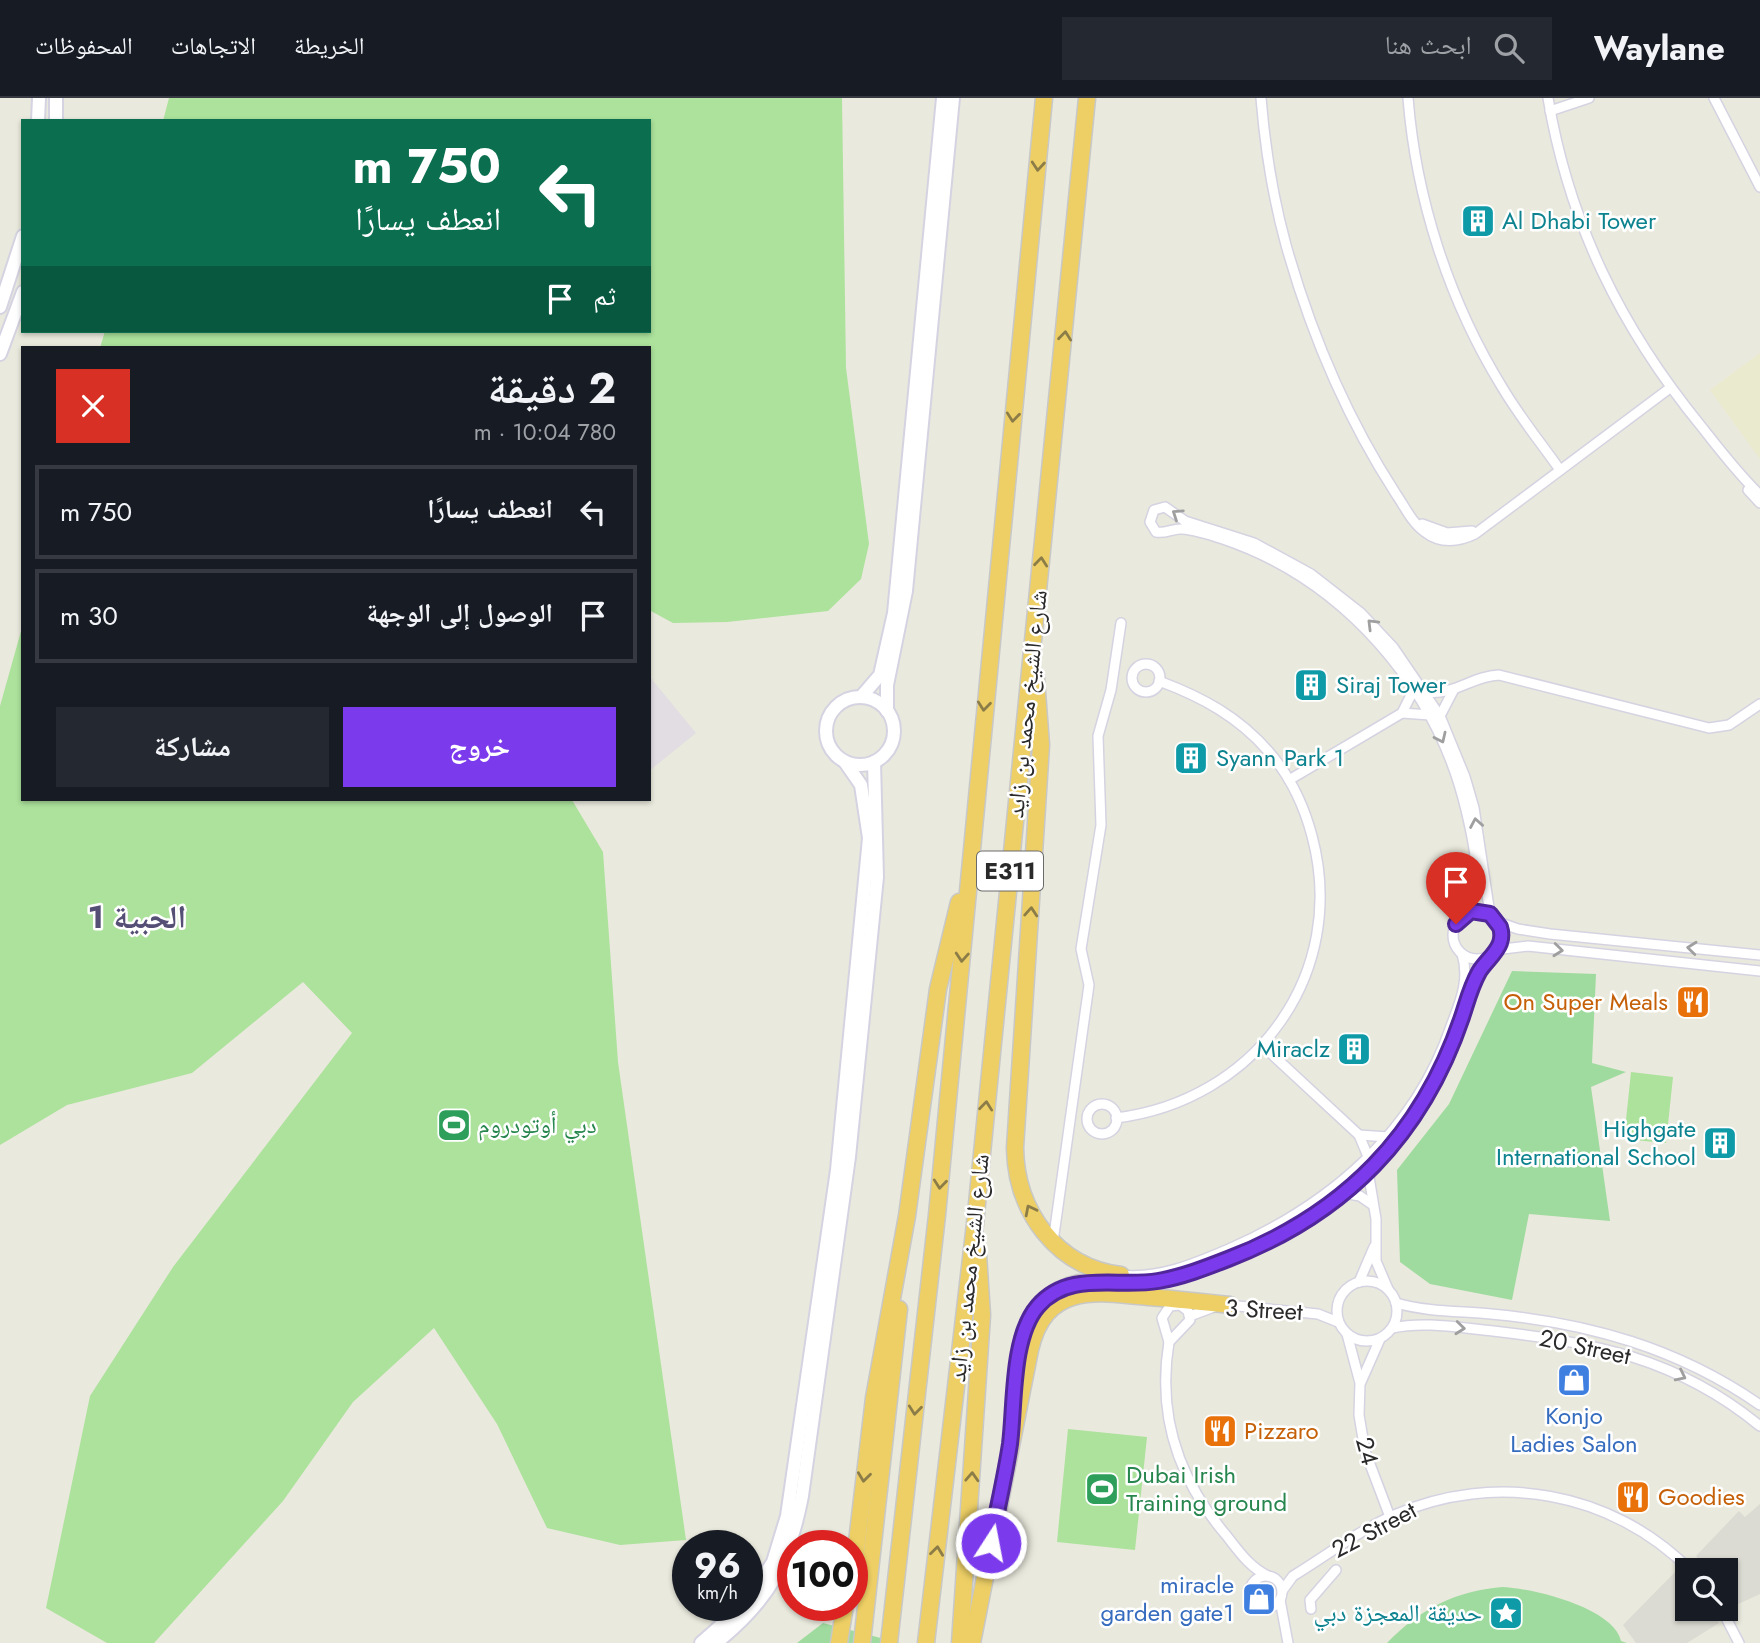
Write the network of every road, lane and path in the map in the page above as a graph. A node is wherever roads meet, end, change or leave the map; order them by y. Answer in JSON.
{"nodes":[{"id":1,"x":39,"y":98,"type":"edge"},
{"id":2,"x":56,"y":98,"type":"edge"},
{"id":3,"x":943,"y":98,"type":"edge"},
{"id":4,"x":953,"y":98,"type":"edge"},
{"id":5,"x":1044,"y":98,"type":"edge"},
{"id":6,"x":1087,"y":98,"type":"edge"},
{"id":7,"x":1261,"y":98,"type":"edge"},
{"id":8,"x":1408,"y":98,"type":"edge"},
{"id":9,"x":1714,"y":98,"type":"edge"},
{"id":10,"x":1585,"y":99,"type":"edge"},
{"id":11,"x":1549,"y":104,"type":"edge"},
{"id":12,"x":38,"y":119,"type":"edge"},
{"id":13,"x":56,"y":119,"type":"edge"},
{"id":14,"x":1760,"y":187,"type":"edge"},
{"id":15,"x":21,"y":242,"type":"edge"},
{"id":16,"x":21,"y":297,"type":"edge"},
{"id":17,"x":2,"y":301,"type":"edge"},
{"id":18,"x":15,"y":313,"type":"junction"},
{"id":19,"x":0,"y":354,"type":"edge"},
{"id":20,"x":1672,"y":391,"type":"junction"},
{"id":21,"x":1560,"y":470,"type":"junction"},
{"id":22,"x":1743,"y":478,"type":"junction"},
{"id":23,"x":1760,"y":495,"type":"edge"},
{"id":24,"x":1760,"y":503,"type":"edge"},
{"id":25,"x":1121,"y":623,"type":"dead end"},
{"id":26,"x":1032,"y":646,"type":"junction"},
{"id":27,"x":1159,"y":681,"type":"dead end"},
{"id":28,"x":1415,"y":689,"type":"junction"},
{"id":29,"x":1453,"y":691,"type":"junction"},
{"id":30,"x":1426,"y":692,"type":"junction"},
{"id":31,"x":861,"y":697,"type":"junction"},
{"id":32,"x":1760,"y":704,"type":"edge"},
{"id":33,"x":887,"y":711,"type":"junction"},
{"id":34,"x":1402,"y":713,"type":"junction"},
{"id":35,"x":1435,"y":716,"type":"junction"},
{"id":36,"x":845,"y":762,"type":"junction"},
{"id":37,"x":874,"y":762,"type":"junction"},
{"id":38,"x":1289,"y":780,"type":"junction"},
{"id":39,"x":968,"y":865,"type":"junction"},
{"id":40,"x":1465,"y":914,"type":"junction"},
{"id":41,"x":1490,"y":914,"type":"junction"},
{"id":42,"x":1498,"y":922,"type":"junction"},
{"id":43,"x":1462,"y":954,"type":"junction"},
{"id":44,"x":1760,"y":955,"type":"edge"},
{"id":45,"x":1490,"y":956,"type":"junction"},
{"id":46,"x":1760,"y":971,"type":"edge"},
{"id":47,"x":1263,"y":1046,"type":"junction"},
{"id":48,"x":1116,"y":1118,"type":"dead end"},
{"id":49,"x":1359,"y":1135,"type":"junction"},
{"id":50,"x":1388,"y":1137,"type":"junction"},
{"id":51,"x":1369,"y":1159,"type":"junction"},
{"id":52,"x":1368,"y":1171,"type":"junction"},
{"id":53,"x":1343,"y":1193,"type":"junction"},
{"id":54,"x":1374,"y":1206,"type":"junction"},
{"id":55,"x":906,"y":1216,"type":"junction"},
{"id":56,"x":975,"y":1224,"type":"junction"},
{"id":57,"x":1053,"y":1241,"type":"junction"},
{"id":58,"x":1374,"y":1245,"type":"junction"},
{"id":59,"x":1121,"y":1280,"type":"junction"},
{"id":60,"x":1359,"y":1282,"type":"junction"},
{"id":61,"x":1389,"y":1290,"type":"junction"},
{"id":62,"x":1396,"y":1303,"type":"junction"},
{"id":63,"x":1230,"y":1305,"type":"junction"},
{"id":64,"x":1190,"y":1316,"type":"junction"},
{"id":65,"x":1338,"y":1321,"type":"junction"},
{"id":66,"x":1392,"y":1328,"type":"junction"},
{"id":67,"x":1347,"y":1334,"type":"junction"},
{"id":68,"x":1380,"y":1339,"type":"junction"},
{"id":69,"x":1169,"y":1342,"type":"junction"},
{"id":70,"x":1360,"y":1383,"type":"junction"},
{"id":71,"x":1760,"y":1405,"type":"edge"},
{"id":72,"x":1760,"y":1426,"type":"edge"},
{"id":73,"x":1010,"y":1443,"type":"junction"},
{"id":74,"x":1390,"y":1517,"type":"junction"},
{"id":75,"x":858,"y":1530,"type":"edge"},
{"id":76,"x":1324,"y":1558,"type":"junction"},
{"id":77,"x":1676,"y":1558,"type":"edge"},
{"id":78,"x":1248,"y":1563,"type":"junction"},
{"id":79,"x":1270,"y":1576,"type":"junction"},
{"id":80,"x":1293,"y":1576,"type":"junction"},
{"id":81,"x":763,"y":1577,"type":"edge"},
{"id":82,"x":1254,"y":1581,"type":"junction"},
{"id":83,"x":933,"y":1582,"type":"junction"},
{"id":84,"x":1281,"y":1595,"type":"junction"},
{"id":85,"x":1265,"y":1607,"type":"junction"},
{"id":86,"x":1311,"y":1609,"type":"dead end"},
{"id":87,"x":726,"y":1621,"type":"edge"},
{"id":88,"x":844,"y":1621,"type":"edge"},
{"id":89,"x":847,"y":1621,"type":"edge"},
{"id":90,"x":1728,"y":1621,"type":"edge"},
{"id":91,"x":1282,"y":1625,"type":"junction"},
{"id":92,"x":701,"y":1643,"type":"edge"},
{"id":93,"x":716,"y":1643,"type":"edge"},
{"id":94,"x":839,"y":1643,"type":"edge"},
{"id":95,"x":846,"y":1643,"type":"edge"},
{"id":96,"x":862,"y":1643,"type":"edge"},
{"id":97,"x":889,"y":1643,"type":"edge"},
{"id":98,"x":926,"y":1643,"type":"edge"},
{"id":99,"x":932,"y":1643,"type":"edge"},
{"id":100,"x":960,"y":1643,"type":"edge"},
{"id":101,"x":972,"y":1643,"type":"edge"},
{"id":102,"x":1287,"y":1643,"type":"edge"},
{"id":103,"x":1739,"y":1643,"type":"edge"}],
"edges":[{"from":1,"to":12,"type":"street"},
{"from":2,"to":13,"type":"street"},
{"from":3,"to":31,"type":"street"},
{"from":4,"to":33,"type":"street"},
{"from":5,"to":39,"type":"highway","name":"شارع الشيخ محمد بن زايد","number":"E311","one_way":true},
{"from":26,"to":6,"type":"highway","name":"شارع الشيخ محمد بن زايد","number":"E311","one_way":true},
{"from":7,"to":21,"type":"street"},
{"from":8,"to":21,"type":"street"},
{"from":9,"to":14,"type":"street"},
{"from":10,"to":11,"type":"street"},
{"from":11,"to":20,"type":"street"},
{"from":15,"to":17,"type":"street"},
{"from":16,"to":18,"type":"street"},
{"from":17,"to":18,"type":"street"},
{"from":18,"to":19,"type":"street"},
{"from":20,"to":21,"type":"street"},
{"from":20,"to":22,"type":"street"},
{"from":22,"to":23,"type":"street"},
{"from":22,"to":24,"type":"street"},
{"from":25,"to":57,"type":"street"},
{"from":56,"to":26,"type":"highway","name":"شارع الشيخ محمد بن زايد","number":"E311","one_way":true},
{"from":57,"to":26,"type":"highway","one_way":true},
{"from":27,"to":38,"type":"street"},
{"from":30,"to":28,"type":"street","one_way":true},
{"from":28,"to":34,"type":"street"},
{"from":28,"to":35,"type":"street"},
{"from":29,"to":30,"type":"street"},
{"from":29,"to":32,"type":"street"},
{"from":29,"to":35,"type":"street"},
{"from":30,"to":35,"type":"street"},
{"from":31,"to":33,"type":"street"},
{"from":31,"to":36,"type":"street"},
{"from":33,"to":37,"type":"street"},
{"from":34,"to":35,"type":"street"},
{"from":34,"to":38,"type":"street"},
{"from":35,"to":40,"type":"street","one_way":true},
{"from":41,"to":35,"type":"street","one_way":true},
{"from":36,"to":37,"type":"street"},
{"from":36,"to":81,"type":"street"},
{"from":37,"to":93,"type":"street"},
{"from":38,"to":47,"type":"street"},
{"from":39,"to":55,"type":"highway"},
{"from":39,"to":97,"type":"highway","name":"شارع الشيخ محمد بن زايد","number":"E311","one_way":true},
{"from":40,"to":41,"type":"street"},
{"from":40,"to":43,"type":"street"},
{"from":41,"to":42,"type":"street"},
{"from":44,"to":42,"type":"street","one_way":true},
{"from":42,"to":45,"type":"street"},
{"from":43,"to":45,"type":"street"},
{"from":43,"to":50,"type":"street"},
{"from":45,"to":46,"type":"street","one_way":true},
{"from":45,"to":52,"type":"street"},
{"from":47,"to":48,"type":"street"},
{"from":47,"to":49,"type":"street"},
{"from":49,"to":50,"type":"street"},
{"from":49,"to":51,"type":"street"},
{"from":50,"to":51,"type":"street"},
{"from":51,"to":59,"type":"street"},
{"from":52,"to":53,"type":"street"},
{"from":52,"to":54,"type":"street"},
{"from":53,"to":54,"type":"street"},
{"from":53,"to":59,"type":"street"},
{"from":54,"to":58,"type":"street"},
{"from":55,"to":75,"type":"highway","one_way":true},
{"from":55,"to":96,"type":"highway"},
{"from":83,"to":56,"type":"highway","name":"شارع الشيخ محمد بن زايد","number":"E311","one_way":true},
{"from":100,"to":56,"type":"highway","one_way":true},
{"from":57,"to":59,"type":"highway"},
{"from":58,"to":60,"type":"street"},
{"from":58,"to":61,"type":"street"},
{"from":59,"to":73,"type":"highway"},
{"from":60,"to":61,"type":"street"},
{"from":60,"to":65,"type":"street"},
{"from":61,"to":62,"type":"street"},
{"from":62,"to":66,"type":"street"},
{"from":62,"to":71,"type":"street","name":"20 Street"},
{"from":63,"to":64,"type":"street","name":"3 Street"},
{"from":63,"to":65,"type":"street","name":"3 Street"},
{"from":63,"to":73,"type":"highway"},
{"from":64,"to":69,"type":"street","name":"3 Street"},
{"from":64,"to":69,"type":"street","name":"3 Street"},
{"from":65,"to":67,"type":"street"},
{"from":66,"to":68,"type":"street"},
{"from":66,"to":72,"type":"street","name":"20 Street","one_way":true},
{"from":67,"to":68,"type":"street"},
{"from":67,"to":70,"type":"street","name":"24"},
{"from":68,"to":70,"type":"street","name":"24"},
{"from":69,"to":78,"type":"street","name":"3 Street"},
{"from":70,"to":74,"type":"street","name":"24"},
{"from":73,"to":101,"type":"highway"},
{"from":74,"to":76,"type":"street","name":"22 Street"},
{"from":74,"to":77,"type":"street","name":"22 Street"},
{"from":76,"to":80,"type":"street","name":"22 Street"},
{"from":76,"to":86,"type":"street"},
{"from":78,"to":79,"type":"street","name":"3 Street"},
{"from":78,"to":82,"type":"street","name":"3 Street"},
{"from":79,"to":80,"type":"street","name":"22 Street"},
{"from":79,"to":82,"type":"street"},
{"from":79,"to":84,"type":"street"},
{"from":80,"to":84,"type":"street","name":"22 Street"},
{"from":82,"to":85,"type":"street"},
{"from":83,"to":98,"type":"highway","name":"شارع الشيخ محمد بن زايد","number":"E311"},
{"from":83,"to":99,"type":"highway"},
{"from":84,"to":85,"type":"street"},
{"from":84,"to":91,"type":"street"},
{"from":85,"to":91,"type":"street"},
{"from":87,"to":92,"type":"street"},
{"from":88,"to":94,"type":"highway"},
{"from":89,"to":95,"type":"highway"},
{"from":90,"to":103,"type":"street"},
{"from":91,"to":102,"type":"street"}]}
